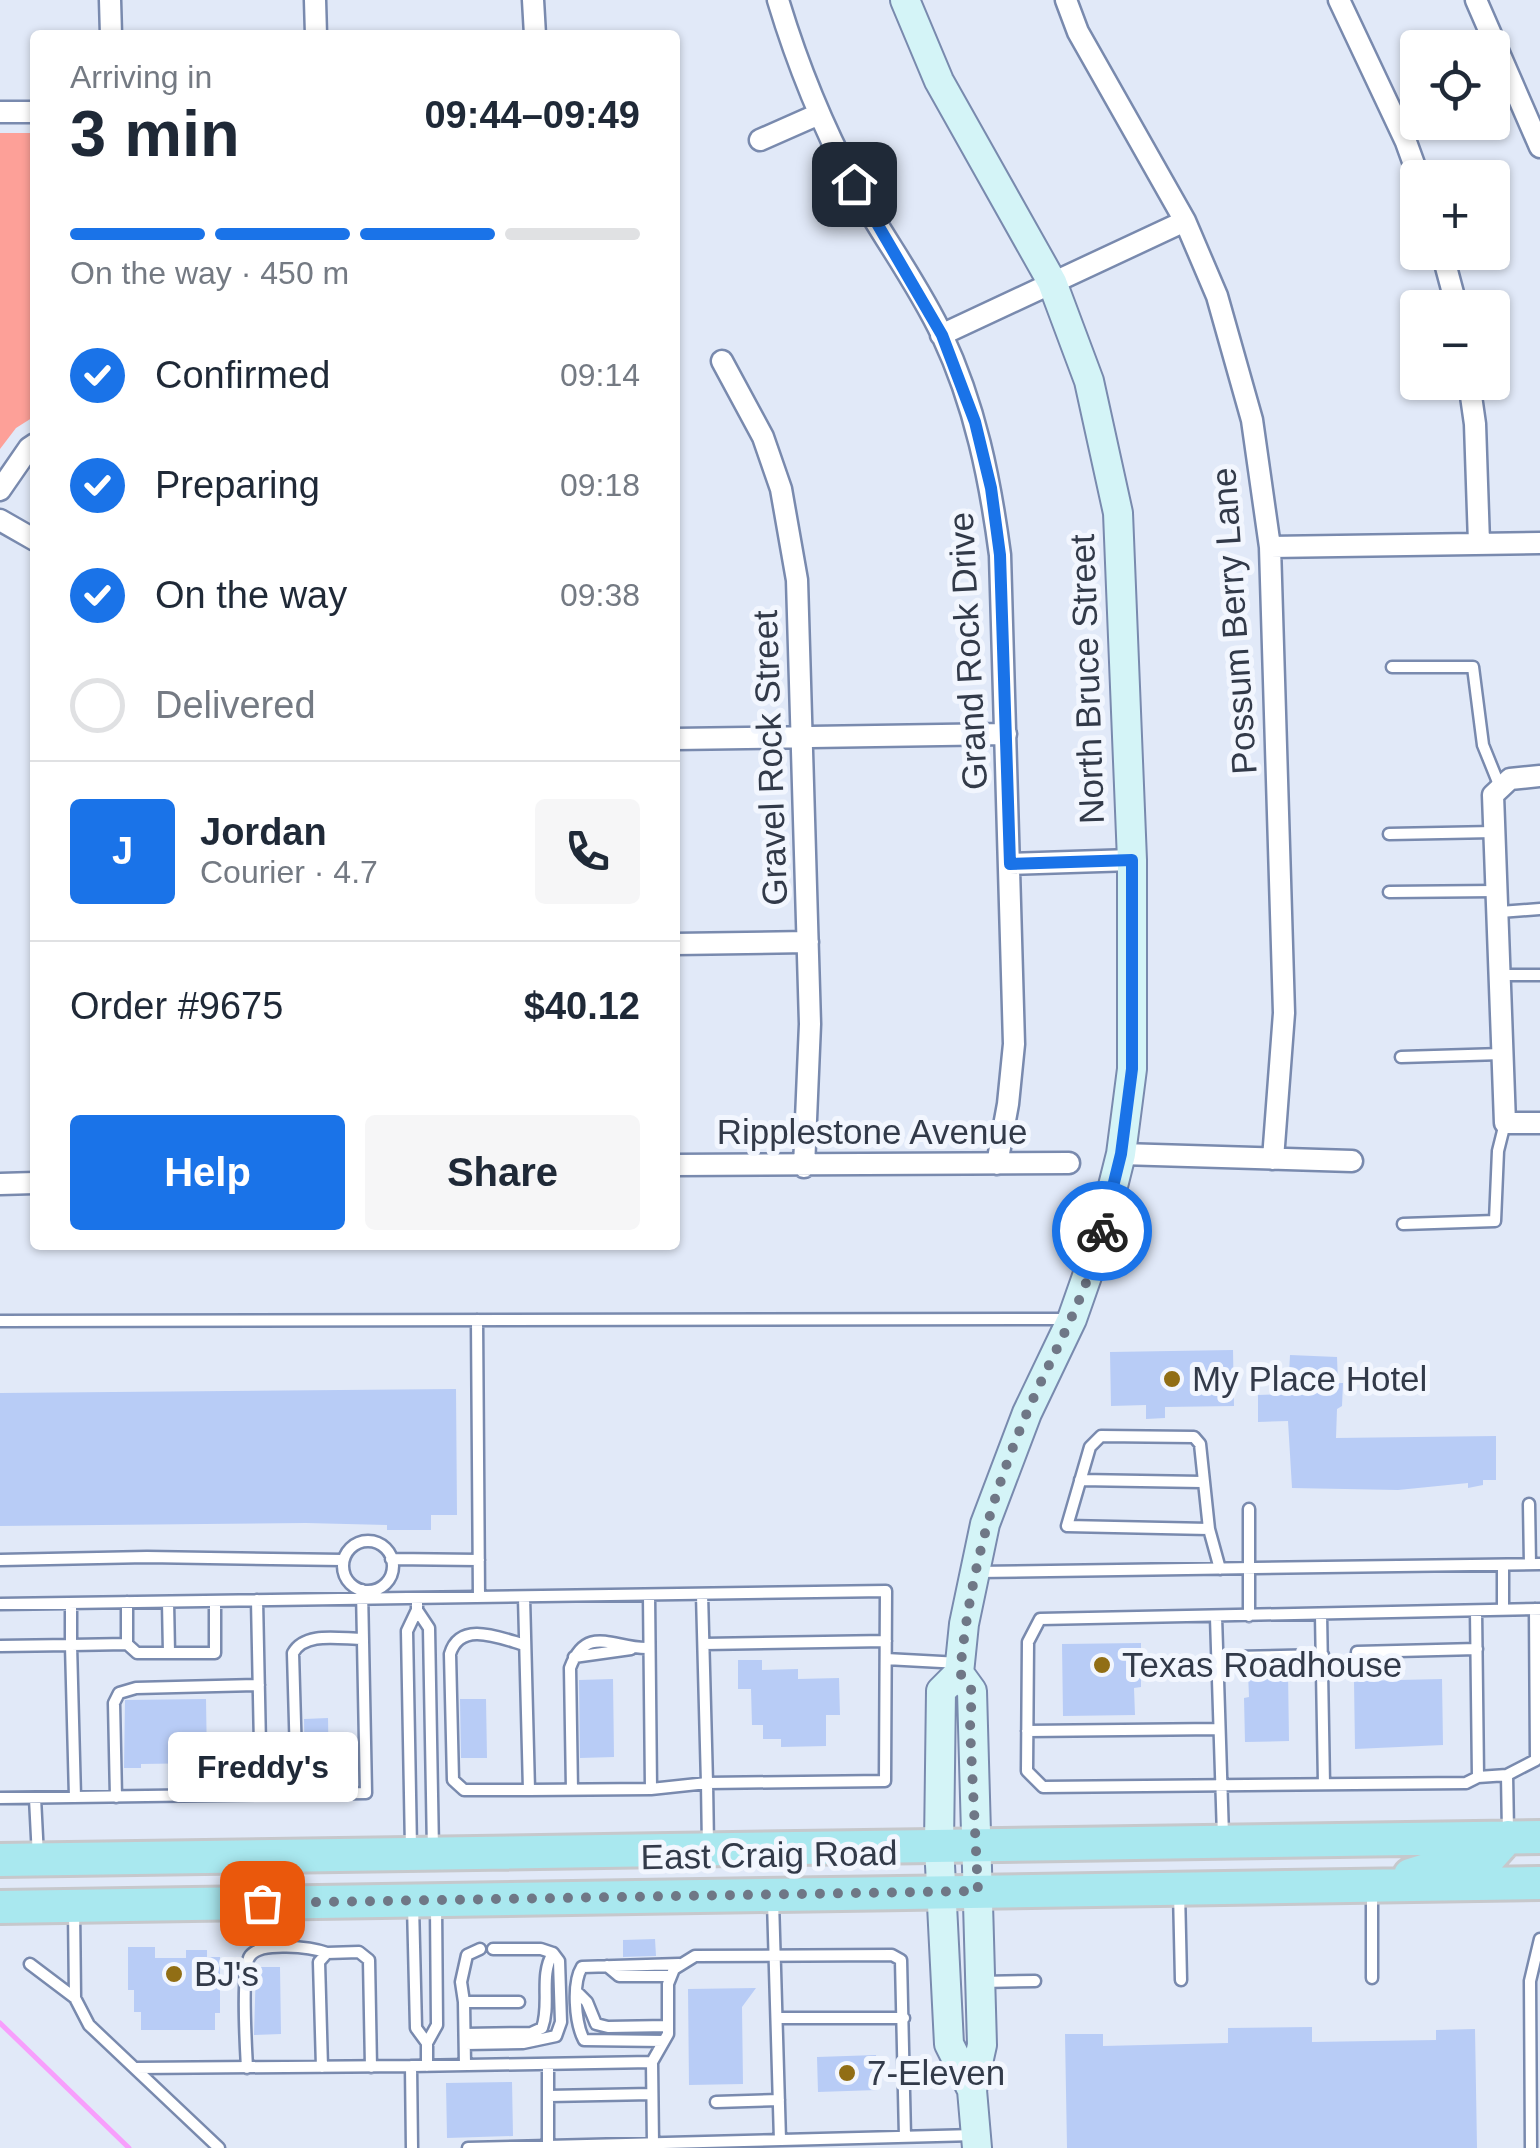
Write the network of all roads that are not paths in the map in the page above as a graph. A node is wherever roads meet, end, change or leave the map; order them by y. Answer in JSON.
{"nodes":[{"id":1,"x":110,"y":0,"type":"edge"},
{"id":2,"x":314,"y":0,"type":"edge"},
{"id":3,"x":533,"y":0,"type":"edge"},
{"id":4,"x":778,"y":0,"type":"edge"},
{"id":5,"x":905,"y":0,"type":"edge"},
{"id":6,"x":1066,"y":0,"type":"edge"},
{"id":7,"x":1339,"y":0,"type":"edge"},
{"id":8,"x":1476,"y":0,"type":"edge"},
{"id":9,"x":111,"y":30,"type":"edge"},
{"id":10,"x":316,"y":30,"type":"edge"},
{"id":11,"x":535,"y":30,"type":"edge"},
{"id":12,"x":0,"y":112,"type":"edge"},
{"id":13,"x":30,"y":112,"type":"edge"},
{"id":14,"x":819,"y":114,"type":"junction"},
{"id":15,"x":760,"y":140,"type":"dead end"},
{"id":16,"x":1540,"y":148,"type":"edge"},
{"id":17,"x":1412,"y":160,"type":"edge"},
{"id":18,"x":1186,"y":221,"type":"junction"},
{"id":19,"x":1052,"y":282,"type":"junction"},
{"id":20,"x":942,"y":335,"type":"junction"},
{"id":21,"x":722,"y":361,"type":"dead end"},
{"id":22,"x":1473,"y":400,"type":"edge"},
{"id":23,"x":30,"y":447,"type":"edge"},
{"id":24,"x":0,"y":490,"type":"edge"},
{"id":25,"x":0,"y":520,"type":"edge"},
{"id":26,"x":30,"y":537,"type":"edge"},
{"id":27,"x":1479,"y":543,"type":"junction"},
{"id":28,"x":1540,"y":543,"type":"edge"},
{"id":29,"x":1270,"y":546,"type":"junction"},
{"id":30,"x":1392,"y":667,"type":"dead end"},
{"id":31,"x":1006,"y":734,"type":"junction"},
{"id":32,"x":802,"y":738,"type":"junction"},
{"id":33,"x":680,"y":739,"type":"edge"},
{"id":34,"x":1540,"y":776,"type":"edge"},
{"id":35,"x":1501,"y":788,"type":"junction"},
{"id":36,"x":1495,"y":832,"type":"junction"},
{"id":37,"x":1389,"y":834,"type":"dead end"},
{"id":38,"x":1132,"y":860,"type":"junction"},
{"id":39,"x":1010,"y":864,"type":"junction"},
{"id":40,"x":1389,"y":892,"type":"dead end"},
{"id":41,"x":1498,"y":901,"type":"junction"},
{"id":42,"x":1540,"y":909,"type":"edge"},
{"id":43,"x":808,"y":942,"type":"junction"},
{"id":44,"x":680,"y":944,"type":"edge"},
{"id":45,"x":1499,"y":975,"type":"junction"},
{"id":46,"x":1540,"y":975,"type":"edge"},
{"id":47,"x":1502,"y":1054,"type":"junction"},
{"id":48,"x":1401,"y":1057,"type":"dead end"},
{"id":49,"x":1505,"y":1123,"type":"junction"},
{"id":50,"x":1540,"y":1124,"type":"edge"},
{"id":51,"x":1121,"y":1154,"type":"junction"},
{"id":52,"x":1273,"y":1159,"type":"junction"},
{"id":53,"x":1352,"y":1160,"type":"dead end"},
{"id":54,"x":1069,"y":1163,"type":"dead end"},
{"id":55,"x":997,"y":1164,"type":"junction"},
{"id":56,"x":680,"y":1166,"type":"edge"},
{"id":57,"x":804,"y":1167,"type":"junction"},
{"id":58,"x":30,"y":1183,"type":"edge"},
{"id":59,"x":0,"y":1184,"type":"edge"},
{"id":60,"x":1402,"y":1224,"type":"dead end"},
{"id":61,"x":1072,"y":1319,"type":"junction"},
{"id":62,"x":476,"y":1320,"type":"junction"},
{"id":63,"x":0,"y":1321,"type":"edge"},
{"id":64,"x":1080,"y":1480,"type":"junction"},
{"id":65,"x":1202,"y":1482,"type":"junction"},
{"id":66,"x":1529,"y":1504,"type":"dead end"},
{"id":67,"x":1249,"y":1509,"type":"dead end"},
{"id":68,"x":1209,"y":1529,"type":"junction"},
{"id":69,"x":391,"y":1559,"type":"junction"},
{"id":70,"x":0,"y":1560,"type":"edge"},
{"id":71,"x":343,"y":1560,"type":"junction"},
{"id":72,"x":479,"y":1560,"type":"junction"},
{"id":73,"x":1535,"y":1564,"type":"edge"},
{"id":74,"x":1503,"y":1565,"type":"junction"},
{"id":75,"x":1249,"y":1568,"type":"junction"},
{"id":76,"x":1220,"y":1569,"type":"junction"},
{"id":77,"x":975,"y":1572,"type":"junction"},
{"id":78,"x":702,"y":1594,"type":"junction"},
{"id":79,"x":362,"y":1595,"type":"junction"},
{"id":80,"x":649,"y":1596,"type":"junction"},
{"id":81,"x":524,"y":1597,"type":"junction"},
{"id":82,"x":479,"y":1598,"type":"junction"},
{"id":83,"x":257,"y":1600,"type":"junction"},
{"id":84,"x":214,"y":1601,"type":"junction"},
{"id":85,"x":126,"y":1602,"type":"junction"},
{"id":86,"x":168,"y":1602,"type":"junction"},
{"id":87,"x":71,"y":1603,"type":"junction"},
{"id":88,"x":0,"y":1604,"type":"edge"},
{"id":89,"x":417,"y":1604,"type":"junction"},
{"id":90,"x":1538,"y":1609,"type":"edge"},
{"id":91,"x":1503,"y":1610,"type":"junction"},
{"id":92,"x":1476,"y":1611,"type":"junction"},
{"id":93,"x":1321,"y":1614,"type":"junction"},
{"id":94,"x":1249,"y":1616,"type":"junction"},
{"id":95,"x":1216,"y":1617,"type":"junction"},
{"id":96,"x":363,"y":1638,"type":"junction"},
{"id":97,"x":886,"y":1641,"type":"junction"},
{"id":98,"x":127,"y":1644,"type":"junction"},
{"id":99,"x":525,"y":1644,"type":"junction"},
{"id":100,"x":704,"y":1644,"type":"junction"},
{"id":101,"x":71,"y":1645,"type":"junction"},
{"id":102,"x":0,"y":1646,"type":"edge"},
{"id":103,"x":650,"y":1648,"type":"junction"},
{"id":104,"x":1477,"y":1649,"type":"junction"},
{"id":105,"x":1357,"y":1652,"type":"dead end"},
{"id":106,"x":169,"y":1653,"type":"junction"},
{"id":107,"x":1323,"y":1655,"type":"junction"},
{"id":108,"x":1235,"y":1656,"type":"dead end"},
{"id":109,"x":886,"y":1659,"type":"junction"},
{"id":110,"x":960,"y":1668,"type":"junction"},
{"id":111,"x":259,"y":1685,"type":"junction"},
{"id":112,"x":1218,"y":1728,"type":"junction"},
{"id":113,"x":1027,"y":1731,"type":"junction"},
{"id":114,"x":1538,"y":1760,"type":"edge"},
{"id":115,"x":1507,"y":1776,"type":"junction"},
{"id":116,"x":1478,"y":1777,"type":"junction"},
{"id":117,"x":706,"y":1783,"type":"junction"},
{"id":118,"x":1221,"y":1784,"type":"junction"},
{"id":119,"x":1324,"y":1784,"type":"junction"},
{"id":120,"x":652,"y":1789,"type":"junction"},
{"id":121,"x":529,"y":1790,"type":"junction"},
{"id":122,"x":572,"y":1790,"type":"junction"},
{"id":123,"x":261,"y":1794,"type":"junction"},
{"id":124,"x":297,"y":1794,"type":"junction"},
{"id":125,"x":74,"y":1797,"type":"junction"},
{"id":126,"x":116,"y":1797,"type":"junction"},
{"id":127,"x":0,"y":1798,"type":"edge"},
{"id":128,"x":35,"y":1798,"type":"junction"},
{"id":129,"x":1524,"y":1837,"type":"edge"},
{"id":130,"x":1223,"y":1841,"type":"junction"},
{"id":131,"x":974,"y":1844,"type":"junction"},
{"id":132,"x":940,"y":1845,"type":"junction"},
{"id":133,"x":708,"y":1849,"type":"junction"},
{"id":134,"x":422,"y":1854,"type":"junction"},
{"id":135,"x":38,"y":1859,"type":"junction"},
{"id":136,"x":0,"y":1860,"type":"edge"},
{"id":137,"x":1540,"y":1884,"type":"edge"},
{"id":138,"x":1372,"y":1887,"type":"junction"},
{"id":139,"x":1179,"y":1889,"type":"junction"},
{"id":140,"x":978,"y":1891,"type":"junction"},
{"id":141,"x":942,"y":1892,"type":"junction"},
{"id":142,"x":773,"y":1894,"type":"junction"},
{"id":143,"x":1540,"y":1894,"type":"edge"},
{"id":144,"x":424,"y":1900,"type":"junction"},
{"id":145,"x":74,"y":1906,"type":"junction"},
{"id":146,"x":0,"y":1907,"type":"edge"},
{"id":147,"x":1540,"y":1940,"type":"edge"},
{"id":148,"x":480,"y":1948,"type":"dead end"},
{"id":149,"x":493,"y":1948,"type":"dead end"},
{"id":150,"x":327,"y":1953,"type":"junction"},
{"id":151,"x":775,"y":1956,"type":"junction"},
{"id":152,"x":30,"y":1964,"type":"dead end"},
{"id":153,"x":679,"y":1964,"type":"junction"},
{"id":154,"x":606,"y":1966,"type":"junction"},
{"id":155,"x":671,"y":1976,"type":"junction"},
{"id":156,"x":1372,"y":1978,"type":"dead end"},
{"id":157,"x":1181,"y":1980,"type":"dead end"},
{"id":158,"x":1035,"y":1981,"type":"dead end"},
{"id":159,"x":980,"y":1982,"type":"junction"},
{"id":160,"x":578,"y":1993,"type":"junction"},
{"id":161,"x":75,"y":1998,"type":"junction"},
{"id":162,"x":464,"y":2002,"type":"junction"},
{"id":163,"x":520,"y":2002,"type":"dead end"},
{"id":164,"x":776,"y":2018,"type":"junction"},
{"id":165,"x":904,"y":2018,"type":"junction"},
{"id":166,"x":668,"y":2026,"type":"junction"},
{"id":167,"x":465,"y":2039,"type":"junction"},
{"id":168,"x":664,"y":2041,"type":"junction"},
{"id":169,"x":426,"y":2044,"type":"junction"},
{"id":170,"x":652,"y":2062,"type":"junction"},
{"id":171,"x":548,"y":2064,"type":"junction"},
{"id":172,"x":465,"y":2065,"type":"junction"},
{"id":173,"x":370,"y":2066,"type":"junction"},
{"id":174,"x":411,"y":2066,"type":"junction"},
{"id":175,"x":427,"y":2066,"type":"junction"},
{"id":176,"x":322,"y":2067,"type":"junction"},
{"id":177,"x":135,"y":2068,"type":"junction"},
{"id":178,"x":247,"y":2068,"type":"junction"},
{"id":179,"x":972,"y":2090,"type":"junction"},
{"id":180,"x":652,"y":2094,"type":"junction"},
{"id":181,"x":548,"y":2096,"type":"junction"},
{"id":182,"x":779,"y":2100,"type":"junction"},
{"id":183,"x":716,"y":2102,"type":"dead end"},
{"id":184,"x":906,"y":2137,"type":"junction"},
{"id":185,"x":780,"y":2140,"type":"junction"},
{"id":186,"x":976,"y":2141,"type":"edge"},
{"id":187,"x":653,"y":2144,"type":"junction"},
{"id":188,"x":548,"y":2146,"type":"edge"},
{"id":189,"x":220,"y":2148,"type":"edge"},
{"id":190,"x":412,"y":2148,"type":"edge"},
{"id":191,"x":468,"y":2148,"type":"edge"},
{"id":192,"x":1531,"y":2148,"type":"edge"}],
"edges":[{"from":1,"to":9,"type":"street"},
{"from":2,"to":10,"type":"street"},
{"from":3,"to":11,"type":"street"},
{"from":4,"to":14,"type":"street","name":"Grand Rock Drive"},
{"from":5,"to":19,"type":"street","name":"North Bruce Street"},
{"from":6,"to":18,"type":"street","name":"Possum Berry Lane"},
{"from":7,"to":17,"type":"street"},
{"from":8,"to":16,"type":"street"},
{"from":12,"to":13,"type":"street"},
{"from":14,"to":15,"type":"street"},
{"from":14,"to":20,"type":"street","name":"Grand Rock Drive"},
{"from":18,"to":19,"type":"street"},
{"from":18,"to":29,"type":"street","name":"Possum Berry Lane"},
{"from":19,"to":20,"type":"street"},
{"from":19,"to":38,"type":"street","name":"North Bruce Street"},
{"from":20,"to":31,"type":"street","name":"Grand Rock Drive"},
{"from":21,"to":32,"type":"street","name":"Gravel Rock Street"},
{"from":22,"to":27,"type":"street"},
{"from":23,"to":24,"type":"street"},
{"from":25,"to":26,"type":"street"},
{"from":27,"to":28,"type":"street"},
{"from":27,"to":29,"type":"street"},
{"from":29,"to":52,"type":"street","name":"Possum Berry Lane"},
{"from":30,"to":35,"type":"lane"},
{"from":31,"to":32,"type":"street"},
{"from":31,"to":39,"type":"street","name":"Grand Rock Drive"},
{"from":32,"to":33,"type":"street"},
{"from":32,"to":43,"type":"street","name":"Gravel Rock Street"},
{"from":34,"to":35,"type":"street"},
{"from":35,"to":36,"type":"street"},
{"from":36,"to":37,"type":"lane"},
{"from":36,"to":41,"type":"street"},
{"from":38,"to":39,"type":"street"},
{"from":38,"to":51,"type":"street","name":"North Bruce Street"},
{"from":39,"to":55,"type":"street","name":"Grand Rock Drive"},
{"from":40,"to":41,"type":"lane"},
{"from":41,"to":42,"type":"lane"},
{"from":41,"to":45,"type":"street"},
{"from":43,"to":44,"type":"street"},
{"from":43,"to":57,"type":"street","name":"Gravel Rock Street"},
{"from":45,"to":46,"type":"lane"},
{"from":45,"to":47,"type":"street"},
{"from":47,"to":48,"type":"lane"},
{"from":47,"to":49,"type":"street"},
{"from":49,"to":50,"type":"street"},
{"from":49,"to":60,"type":"lane"},
{"from":51,"to":52,"type":"street"},
{"from":51,"to":61,"type":"street","name":"North Bruce Street"},
{"from":52,"to":53,"type":"street"},
{"from":54,"to":55,"type":"street","name":"Ripplestone Avenue"},
{"from":55,"to":57,"type":"street","name":"Ripplestone Avenue"},
{"from":56,"to":57,"type":"street","name":"Ripplestone Avenue"},
{"from":58,"to":59,"type":"street"},
{"from":61,"to":62,"type":"lane"},
{"from":61,"to":77,"type":"street","name":"North Bruce Street"},
{"from":62,"to":63,"type":"lane"},
{"from":62,"to":72,"type":"lane"},
{"from":64,"to":65,"type":"lane"},
{"from":64,"to":65,"type":"lane"},
{"from":64,"to":68,"type":"lane"},
{"from":65,"to":68,"type":"lane"},
{"from":66,"to":73,"type":"lane"},
{"from":67,"to":75,"type":"lane"},
{"from":68,"to":76,"type":"lane"},
{"from":69,"to":71,"type":"lane"},
{"from":69,"to":72,"type":"lane"},
{"from":69,"to":79,"type":"lane"},
{"from":70,"to":71,"type":"lane"},
{"from":71,"to":79,"type":"lane"},
{"from":72,"to":82,"type":"lane"},
{"from":73,"to":74,"type":"lane"},
{"from":74,"to":75,"type":"lane"},
{"from":74,"to":91,"type":"lane"},
{"from":75,"to":76,"type":"lane"},
{"from":75,"to":94,"type":"lane"},
{"from":76,"to":77,"type":"lane"},
{"from":77,"to":110,"type":"street","name":"North Bruce Street"},
{"from":78,"to":80,"type":"lane"},
{"from":78,"to":97,"type":"lane"},
{"from":78,"to":100,"type":"lane"},
{"from":79,"to":83,"type":"lane"},
{"from":79,"to":89,"type":"lane"},
{"from":79,"to":96,"type":"lane"},
{"from":80,"to":81,"type":"lane"},
{"from":80,"to":103,"type":"lane"},
{"from":81,"to":82,"type":"lane"},
{"from":81,"to":99,"type":"lane"},
{"from":82,"to":89,"type":"lane"},
{"from":83,"to":84,"type":"lane"},
{"from":83,"to":111,"type":"lane"},
{"from":84,"to":86,"type":"lane"},
{"from":84,"to":106,"type":"lane"},
{"from":85,"to":86,"type":"lane"},
{"from":85,"to":87,"type":"lane"},
{"from":85,"to":98,"type":"lane"},
{"from":86,"to":106,"type":"lane"},
{"from":87,"to":88,"type":"lane"},
{"from":87,"to":101,"type":"lane"},
{"from":89,"to":134,"type":"lane"},
{"from":89,"to":134,"type":"lane"},
{"from":90,"to":91,"type":"lane"},
{"from":90,"to":114,"type":"lane"},
{"from":91,"to":92,"type":"lane"},
{"from":92,"to":93,"type":"lane"},
{"from":92,"to":104,"type":"lane"},
{"from":93,"to":94,"type":"lane"},
{"from":93,"to":107,"type":"lane"},
{"from":94,"to":95,"type":"lane"},
{"from":95,"to":112,"type":"lane"},
{"from":95,"to":113,"type":"lane"},
{"from":96,"to":124,"type":"lane"},
{"from":96,"to":124,"type":"lane"},
{"from":97,"to":100,"type":"lane"},
{"from":97,"to":109,"type":"lane"},
{"from":98,"to":101,"type":"lane"},
{"from":98,"to":106,"type":"lane"},
{"from":99,"to":121,"type":"lane"},
{"from":99,"to":121,"type":"lane"},
{"from":100,"to":117,"type":"lane"},
{"from":101,"to":102,"type":"lane"},
{"from":101,"to":125,"type":"lane"},
{"from":103,"to":120,"type":"lane"},
{"from":103,"to":122,"type":"lane"},
{"from":104,"to":105,"type":"lane"},
{"from":104,"to":116,"type":"lane"},
{"from":107,"to":108,"type":"lane"},
{"from":107,"to":119,"type":"lane"},
{"from":109,"to":110,"type":"lane"},
{"from":109,"to":117,"type":"lane"},
{"from":110,"to":131,"type":"street","name":"North Bruce Street"},
{"from":110,"to":132,"type":"street","name":"North Bruce Street"},
{"from":111,"to":123,"type":"lane"},
{"from":111,"to":126,"type":"lane"},
{"from":112,"to":113,"type":"lane"},
{"from":112,"to":118,"type":"lane"},
{"from":113,"to":118,"type":"lane"},
{"from":114,"to":115,"type":"lane"},
{"from":115,"to":116,"type":"lane"},
{"from":115,"to":129,"type":"lane"},
{"from":116,"to":119,"type":"lane"},
{"from":117,"to":120,"type":"lane"},
{"from":117,"to":133,"type":"lane"},
{"from":118,"to":119,"type":"lane"},
{"from":118,"to":130,"type":"lane"},
{"from":120,"to":122,"type":"lane"},
{"from":121,"to":122,"type":"lane"},
{"from":123,"to":124,"type":"lane"},
{"from":123,"to":126,"type":"lane"},
{"from":125,"to":126,"type":"lane"},
{"from":125,"to":128,"type":"lane"},
{"from":127,"to":128,"type":"lane"},
{"from":128,"to":135,"type":"lane"},
{"from":129,"to":130,"type":"main road","name":"East Craig Road"},
{"from":129,"to":138,"type":"main road"},
{"from":130,"to":131,"type":"main road","name":"East Craig Road"},
{"from":131,"to":132,"type":"main road","name":"East Craig Road"},
{"from":131,"to":140,"type":"street","name":"North Bruce Street"},
{"from":132,"to":133,"type":"main road","name":"East Craig Road"},
{"from":132,"to":141,"type":"street","name":"North Bruce Street"},
{"from":133,"to":134,"type":"main road","name":"East Craig Road"},
{"from":134,"to":135,"type":"main road","name":"East Craig Road"},
{"from":134,"to":144,"type":"main road"},
{"from":135,"to":136,"type":"main road","name":"East Craig Road"},
{"from":137,"to":138,"type":"main road","name":"East Craig Road"},
{"from":137,"to":143,"type":"lane"},
{"from":138,"to":139,"type":"main road","name":"East Craig Road"},
{"from":138,"to":156,"type":"lane"},
{"from":139,"to":140,"type":"main road","name":"East Craig Road"},
{"from":139,"to":157,"type":"lane"},
{"from":140,"to":141,"type":"main road","name":"East Craig Road"},
{"from":140,"to":159,"type":"street","name":"North Bruce Street"},
{"from":141,"to":142,"type":"main road","name":"East Craig Road"},
{"from":141,"to":179,"type":"street","name":"North Bruce Street"},
{"from":142,"to":144,"type":"main road","name":"East Craig Road"},
{"from":142,"to":151,"type":"lane"},
{"from":144,"to":145,"type":"main road","name":"East Craig Road"},
{"from":144,"to":169,"type":"lane"},
{"from":144,"to":169,"type":"lane"},
{"from":145,"to":146,"type":"main road","name":"East Craig Road"},
{"from":145,"to":161,"type":"lane"},
{"from":147,"to":192,"type":"lane"},
{"from":148,"to":162,"type":"lane"},
{"from":149,"to":167,"type":"lane"},
{"from":150,"to":173,"type":"lane"},
{"from":150,"to":176,"type":"lane"},
{"from":150,"to":178,"type":"lane"},
{"from":151,"to":153,"type":"lane"},
{"from":151,"to":164,"type":"lane"},
{"from":151,"to":165,"type":"lane"},
{"from":152,"to":161,"type":"lane"},
{"from":153,"to":154,"type":"lane"},
{"from":153,"to":155,"type":"lane"},
{"from":154,"to":155,"type":"lane"},
{"from":154,"to":160,"type":"lane"},
{"from":155,"to":166,"type":"lane"},
{"from":158,"to":159,"type":"lane"},
{"from":159,"to":179,"type":"street","name":"North Bruce Street"},
{"from":160,"to":166,"type":"lane"},
{"from":160,"to":168,"type":"lane"},
{"from":161,"to":177,"type":"lane"},
{"from":162,"to":163,"type":"lane"},
{"from":162,"to":167,"type":"lane"},
{"from":164,"to":165,"type":"lane"},
{"from":164,"to":182,"type":"lane"},
{"from":165,"to":184,"type":"lane"},
{"from":166,"to":168,"type":"lane"},
{"from":167,"to":172,"type":"lane"},
{"from":168,"to":170,"type":"lane"},
{"from":169,"to":175,"type":"lane"},
{"from":170,"to":171,"type":"lane"},
{"from":170,"to":180,"type":"lane"},
{"from":171,"to":172,"type":"lane"},
{"from":171,"to":181,"type":"lane"},
{"from":172,"to":175,"type":"lane"},
{"from":173,"to":174,"type":"lane"},
{"from":173,"to":176,"type":"lane"},
{"from":174,"to":175,"type":"lane"},
{"from":174,"to":190,"type":"lane"},
{"from":176,"to":178,"type":"lane"},
{"from":177,"to":178,"type":"lane"},
{"from":177,"to":189,"type":"lane"},
{"from":179,"to":186,"type":"street"},
{"from":180,"to":181,"type":"lane"},
{"from":180,"to":187,"type":"lane"},
{"from":181,"to":188,"type":"lane"},
{"from":182,"to":183,"type":"lane"},
{"from":182,"to":185,"type":"lane"},
{"from":184,"to":185,"type":"lane"},
{"from":184,"to":186,"type":"lane"},
{"from":185,"to":187,"type":"lane"},
{"from":187,"to":188,"type":"lane"},
{"from":188,"to":191,"type":"lane"}]}
